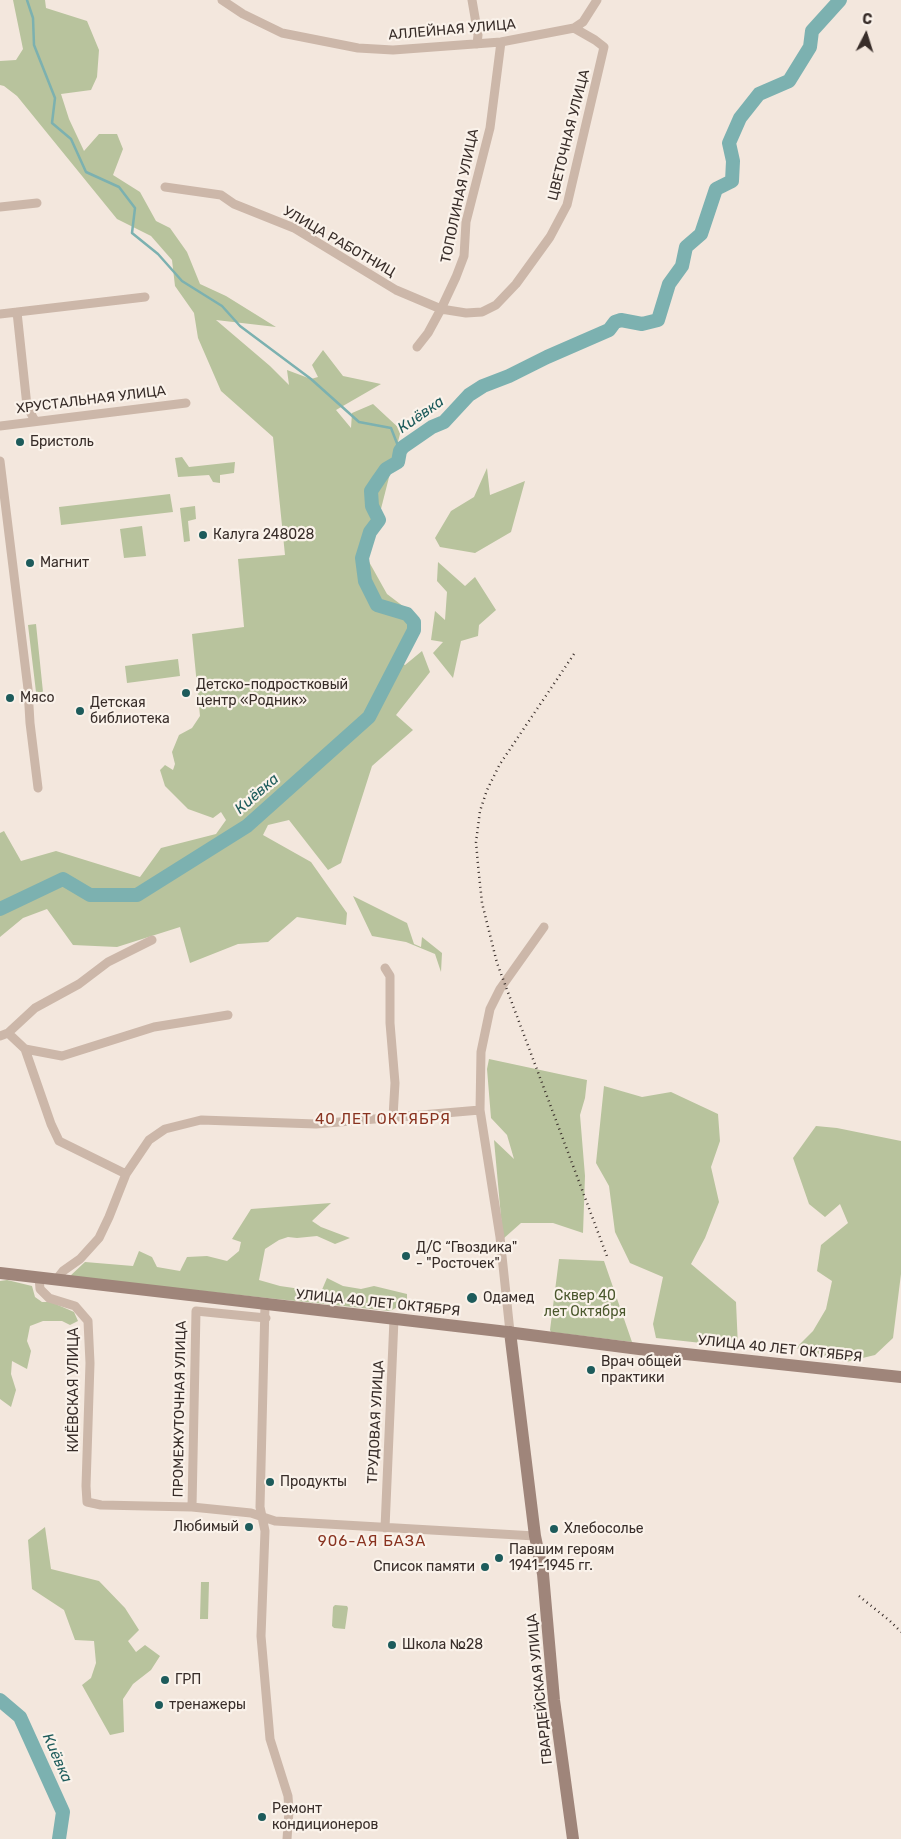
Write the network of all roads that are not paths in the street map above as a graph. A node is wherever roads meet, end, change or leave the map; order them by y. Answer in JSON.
{"nodes":[{"id":1,"x":222,"y":0,"type":"edge"},
{"id":2,"x":472,"y":0,"type":"edge"},
{"id":3,"x":597,"y":0,"type":"edge"},
{"id":4,"x":574,"y":28,"type":"junction"},
{"id":5,"x":501,"y":42,"type":"junction"},
{"id":6,"x":477,"y":44,"type":"junction"},
{"id":7,"x":166,"y":187,"type":"dead end"},
{"id":8,"x":37,"y":203,"type":"dead end"},
{"id":9,"x":0,"y":207,"type":"edge"},
{"id":10,"x":145,"y":297,"type":"dead end"},
{"id":11,"x":441,"y":309,"type":"junction"},
{"id":12,"x":17,"y":312,"type":"junction"},
{"id":13,"x":0,"y":314,"type":"edge"},
{"id":14,"x":417,"y":347,"type":"dead end"},
{"id":15,"x":186,"y":403,"type":"dead end"},
{"id":16,"x":35,"y":421,"type":"junction"},
{"id":17,"x":0,"y":426,"type":"edge"},
{"id":18,"x":0,"y":461,"type":"edge"},
{"id":19,"x":38,"y":788,"type":"dead end"},
{"id":20,"x":544,"y":928,"type":"dead end"},
{"id":21,"x":152,"y":940,"type":"dead end"},
{"id":22,"x":385,"y":968,"type":"dead end"},
{"id":23,"x":228,"y":1015,"type":"dead end"},
{"id":24,"x":4,"y":1034,"type":"edge"},
{"id":25,"x":25,"y":1050,"type":"junction"},
{"id":26,"x":480,"y":1110,"type":"junction"},
{"id":27,"x":393,"y":1117,"type":"junction"},
{"id":28,"x":126,"y":1174,"type":"junction"},
{"id":29,"x":0,"y":1274,"type":"edge"},
{"id":30,"x":40,"y":1277,"type":"junction"},
{"id":31,"x":56,"y":1280,"type":"junction"},
{"id":32,"x":265,"y":1311,"type":"junction"},
{"id":33,"x":394,"y":1318,"type":"junction"},
{"id":34,"x":510,"y":1332,"type":"junction"},
{"id":35,"x":901,"y":1377,"type":"edge"},
{"id":36,"x":192,"y":1507,"type":"junction"},
{"id":37,"x":262,"y":1516,"type":"junction"},
{"id":38,"x":385,"y":1528,"type":"junction"},
{"id":39,"x":535,"y":1536,"type":"junction"},
{"id":40,"x":287,"y":1839,"type":"edge"},
{"id":41,"x":573,"y":1839,"type":"edge"}],
"edges":[{"from":1,"to":6,"type":"street","name":"АЛЛЕЙНАЯ УЛИЦА"},
{"from":2,"to":6,"type":"street"},
{"from":3,"to":4,"type":"street"},
{"from":4,"to":5,"type":"street","name":"АЛЛЕЙНАЯ УЛИЦА"},
{"from":4,"to":11,"type":"street","name":"ЦВЕТОЧНАЯ УЛИЦА"},
{"from":5,"to":6,"type":"street","name":"АЛЛЕЙНАЯ УЛИЦА"},
{"from":5,"to":11,"type":"street","name":"ТОПОЛИНАЯ УЛИЦА"},
{"from":7,"to":11,"type":"street","name":"УЛИЦА РАБОТНИЦ"},
{"from":8,"to":9,"type":"street"},
{"from":10,"to":12,"type":"street"},
{"from":11,"to":14,"type":"street","name":"ТОПОЛИНАЯ УЛИЦА"},
{"from":12,"to":13,"type":"street"},
{"from":12,"to":16,"type":"street"},
{"from":15,"to":16,"type":"street","name":"ХРУСТАЛЬНАЯ УЛИЦА"},
{"from":16,"to":17,"type":"street","name":"ХРУСТАЛЬНАЯ УЛИЦА"},
{"from":18,"to":19,"type":"street"},
{"from":20,"to":26,"type":"street"},
{"from":21,"to":24,"type":"street"},
{"from":22,"to":27,"type":"street"},
{"from":23,"to":25,"type":"street"},
{"from":24,"to":25,"type":"street"},
{"from":25,"to":28,"type":"street"},
{"from":26,"to":27,"type":"street"},
{"from":26,"to":34,"type":"street"},
{"from":27,"to":28,"type":"street"},
{"from":28,"to":31,"type":"street"},
{"from":29,"to":30,"type":"main road","name":"УЛИЦА 40 ЛЕТ ОКТЯБРЯ"},
{"from":30,"to":31,"type":"main road","name":"УЛИЦА 40 ЛЕТ ОКТЯБРЯ"},
{"from":30,"to":36,"type":"street","name":"КИЁВСКАЯ УЛИЦА"},
{"from":31,"to":32,"type":"main road","name":"УЛИЦА 40 ЛЕТ ОКТЯБРЯ"},
{"from":32,"to":33,"type":"main road","name":"УЛИЦА 40 ЛЕТ ОКТЯБРЯ"},
{"from":32,"to":36,"type":"street","name":"ПРОМЕЖУТОЧНАЯ УЛИЦА"},
{"from":32,"to":37,"type":"street"},
{"from":33,"to":34,"type":"main road","name":"УЛИЦА 40 ЛЕТ ОКТЯБРЯ"},
{"from":33,"to":38,"type":"street","name":"ТРУДОВАЯ УЛИЦА"},
{"from":34,"to":35,"type":"main road","name":"УЛИЦА 40 ЛЕТ ОКТЯБРЯ"},
{"from":34,"to":39,"type":"main road","name":"ГВАРДЕЙСКАЯ УЛИЦА"},
{"from":36,"to":37,"type":"street"},
{"from":37,"to":38,"type":"street"},
{"from":37,"to":40,"type":"street"},
{"from":38,"to":39,"type":"street"},
{"from":39,"to":41,"type":"main road","name":"ГВАРДЕЙСКАЯ УЛИЦА"}]}
